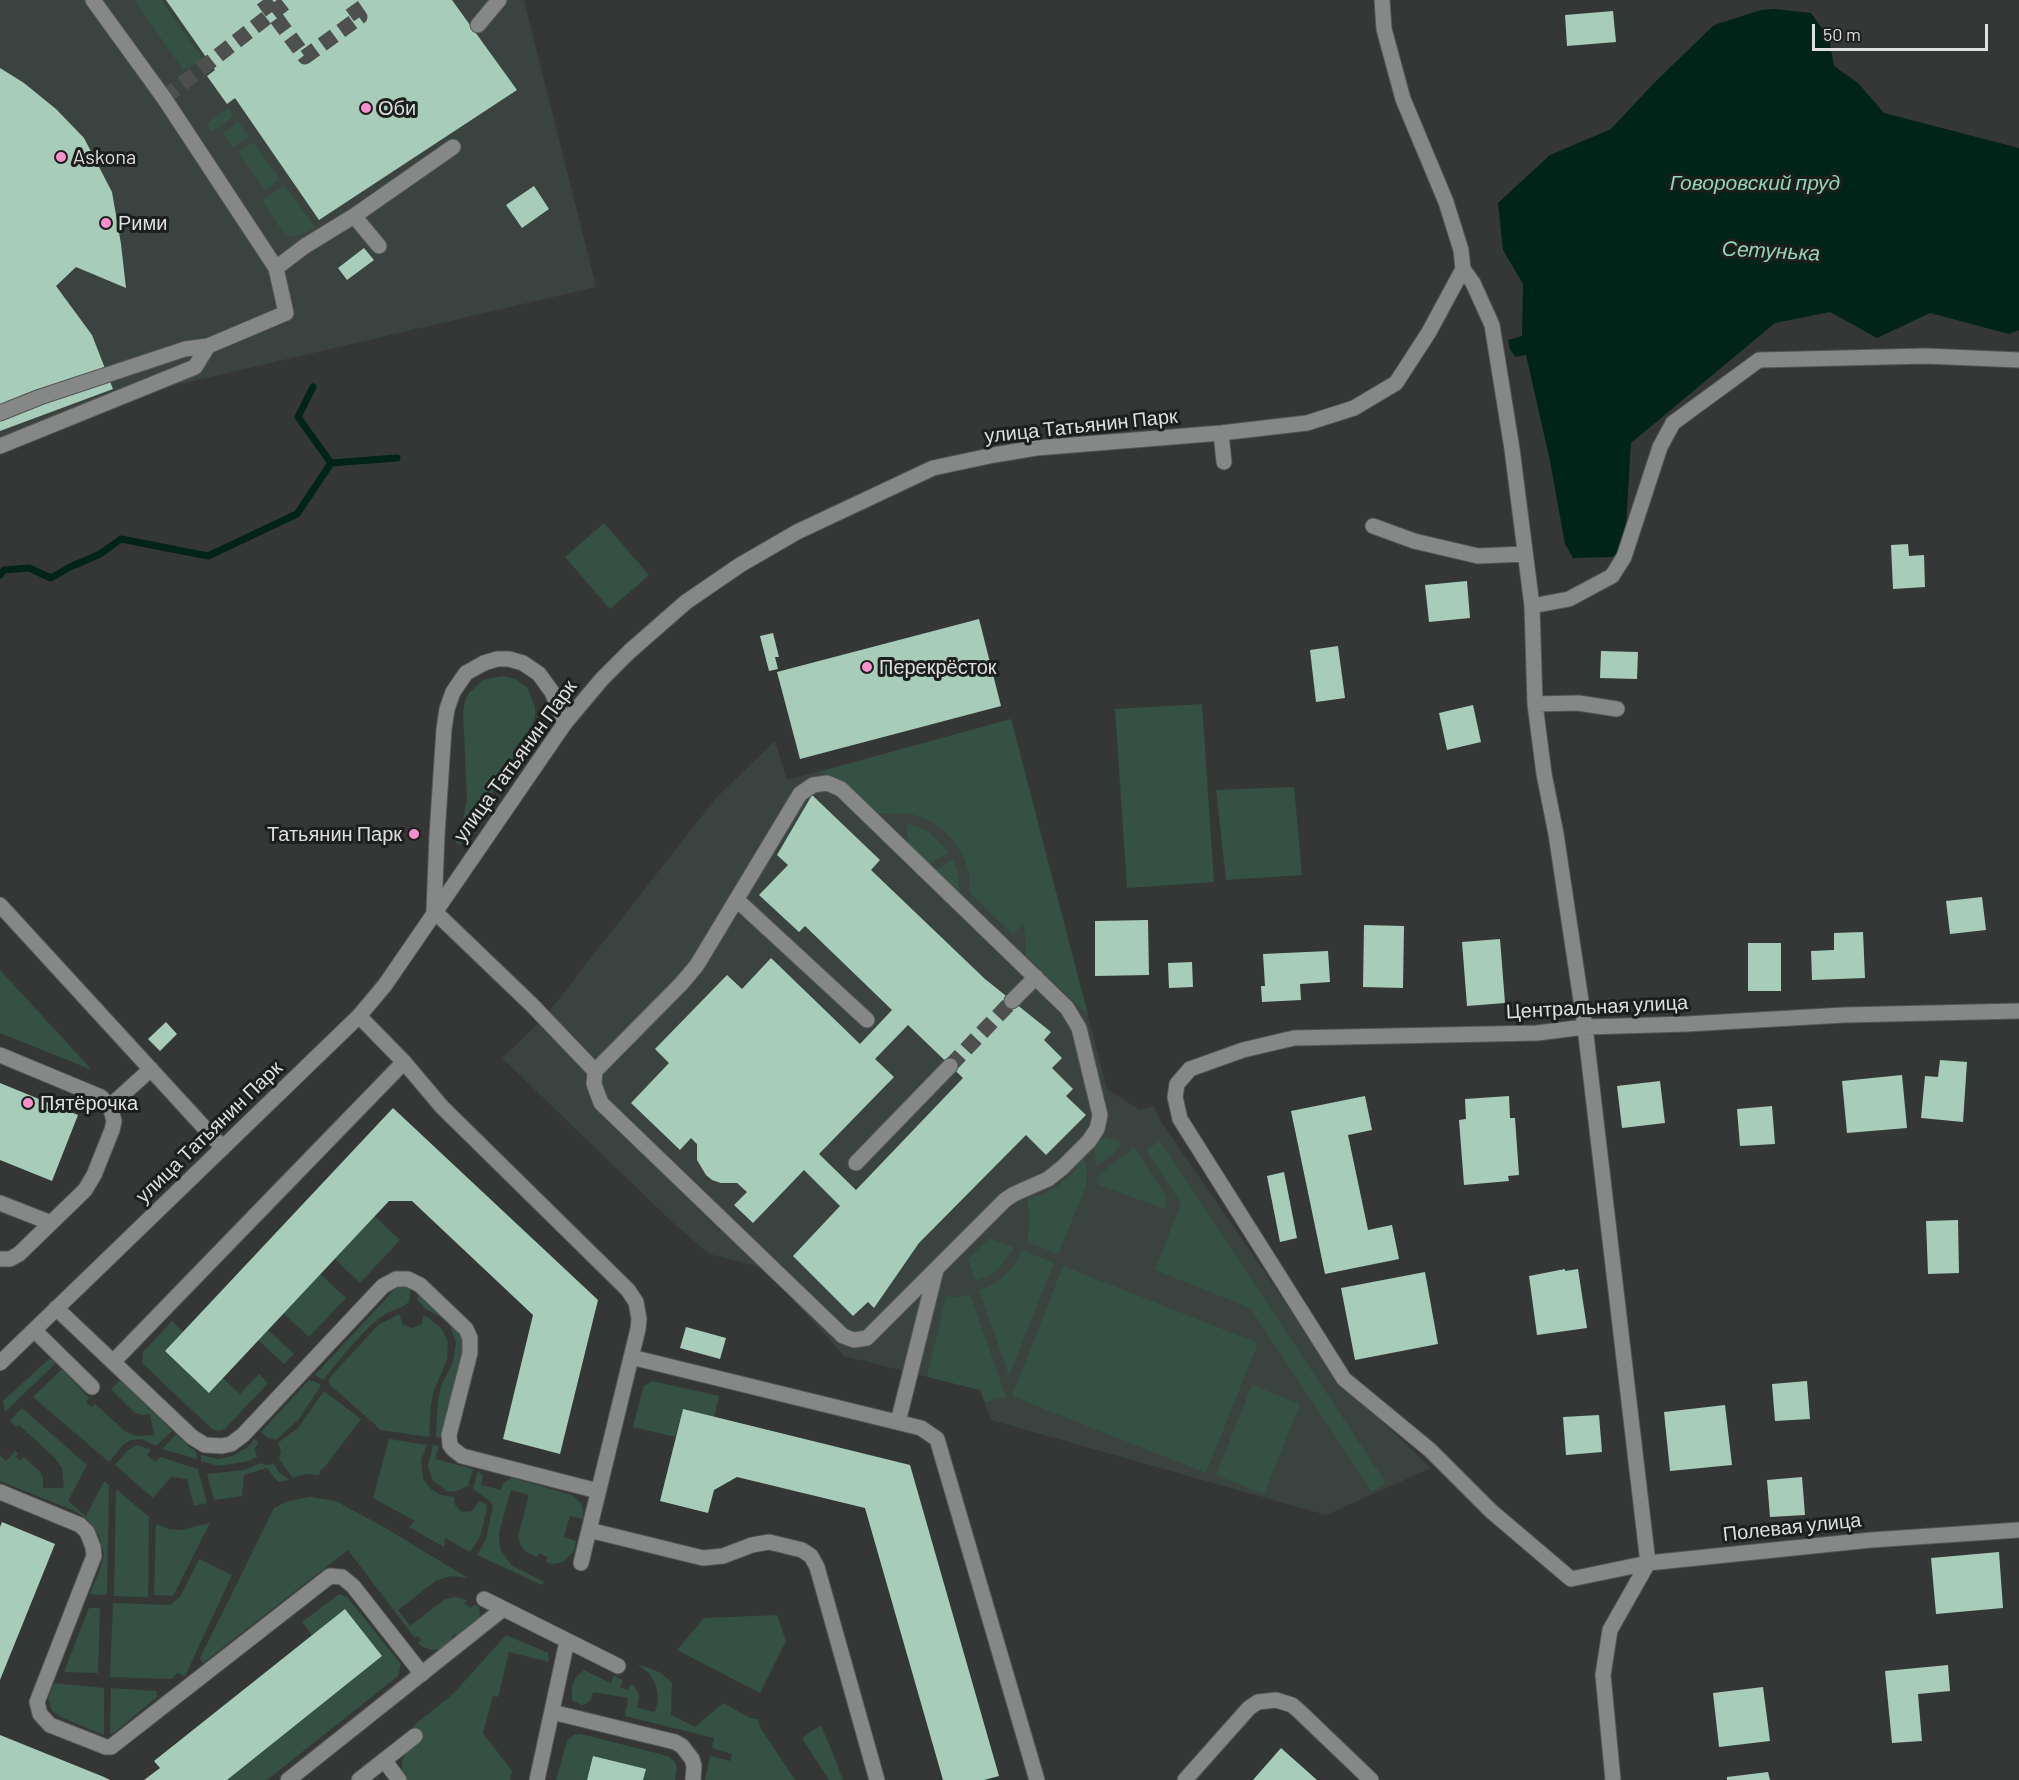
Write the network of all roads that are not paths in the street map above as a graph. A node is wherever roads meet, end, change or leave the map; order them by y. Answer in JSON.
{"nodes":[{"id":1,"x":93,"y":0,"type":"edge"},
{"id":2,"x":500,"y":0,"type":"edge"},
{"id":3,"x":1382,"y":0,"type":"edge"},
{"id":4,"x":478,"y":25,"type":"dead end"},
{"id":5,"x":453,"y":147,"type":"dead end"},
{"id":6,"x":354,"y":216,"type":"junction"},
{"id":7,"x":379,"y":246,"type":"dead end"},
{"id":8,"x":276,"y":268,"type":"junction"},
{"id":9,"x":1463,"y":269,"type":"junction"},
{"id":10,"x":208,"y":346,"type":"junction"},
{"id":11,"x":2019,"y":360,"type":"edge"},
{"id":12,"x":0,"y":413,"type":"edge"},
{"id":13,"x":1221,"y":433,"type":"junction"},
{"id":14,"x":0,"y":446,"type":"edge"},
{"id":15,"x":1224,"y":462,"type":"dead end"},
{"id":16,"x":1373,"y":526,"type":"dead end"},
{"id":17,"x":1525,"y":554,"type":"junction"},
{"id":18,"x":1532,"y":606,"type":"junction"},
{"id":19,"x":1535,"y":704,"type":"junction"},
{"id":20,"x":1617,"y":709,"type":"dead end"},
{"id":21,"x":565,"y":723,"type":"junction"},
{"id":22,"x":737,"y":900,"type":"junction"},
{"id":23,"x":0,"y":904,"type":"edge"},
{"id":24,"x":434,"y":911,"type":"junction"},
{"id":25,"x":1036,"y":977,"type":"junction"},
{"id":26,"x":1012,"y":1001,"type":"tunnel mouth"},
{"id":27,"x":2019,"y":1011,"type":"edge"},
{"id":28,"x":359,"y":1016,"type":"junction"},
{"id":29,"x":867,"y":1020,"type":"dead end"},
{"id":30,"x":1585,"y":1027,"type":"junction"},
{"id":31,"x":0,"y":1055,"type":"edge"},
{"id":32,"x":404,"y":1062,"type":"junction"},
{"id":33,"x":950,"y":1066,"type":"tunnel mouth"},
{"id":34,"x":151,"y":1069,"type":"junction"},
{"id":35,"x":595,"y":1071,"type":"junction"},
{"id":36,"x":110,"y":1106,"type":"junction"},
{"id":37,"x":223,"y":1148,"type":"junction"},
{"id":38,"x":856,"y":1163,"type":"dead end"},
{"id":39,"x":0,"y":1203,"type":"edge"},
{"id":40,"x":51,"y":1223,"type":"junction"},
{"id":41,"x":0,"y":1259,"type":"edge"},
{"id":42,"x":936,"y":1269,"type":"junction"},
{"id":43,"x":57,"y":1308,"type":"junction"},
{"id":44,"x":34,"y":1330,"type":"junction"},
{"id":45,"x":631,"y":1357,"type":"junction"},
{"id":46,"x":113,"y":1362,"type":"junction"},
{"id":47,"x":0,"y":1363,"type":"edge"},
{"id":48,"x":92,"y":1387,"type":"dead end"},
{"id":49,"x":898,"y":1422,"type":"junction"},
{"id":50,"x":598,"y":1491,"type":"junction"},
{"id":51,"x":0,"y":1492,"type":"edge"},
{"id":52,"x":589,"y":1530,"type":"junction"},
{"id":53,"x":2019,"y":1530,"type":"edge"},
{"id":54,"x":580,"y":1563,"type":"dead end"},
{"id":55,"x":1648,"y":1563,"type":"junction"},
{"id":56,"x":1571,"y":1579,"type":"joint"},
{"id":57,"x":484,"y":1599,"type":"dead end"},
{"id":58,"x":503,"y":1609,"type":"junction"},
{"id":59,"x":567,"y":1641,"type":"junction"},
{"id":60,"x":618,"y":1666,"type":"dead end"},
{"id":61,"x":422,"y":1674,"type":"junction"},
{"id":62,"x":552,"y":1712,"type":"junction"},
{"id":63,"x":415,"y":1736,"type":"dead end"},
{"id":64,"x":384,"y":1760,"type":"junction"},
{"id":65,"x":288,"y":1780,"type":"edge"},
{"id":66,"x":359,"y":1780,"type":"edge"},
{"id":67,"x":399,"y":1780,"type":"edge"},
{"id":68,"x":537,"y":1780,"type":"edge"},
{"id":69,"x":693,"y":1780,"type":"edge"},
{"id":70,"x":878,"y":1780,"type":"edge"},
{"id":71,"x":1037,"y":1780,"type":"edge"},
{"id":72,"x":1185,"y":1780,"type":"edge"},
{"id":73,"x":1371,"y":1780,"type":"edge"},
{"id":74,"x":1613,"y":1780,"type":"edge"}],
"edges":[{"from":1,"to":8,"type":"street"},
{"from":2,"to":4,"type":"street"},
{"from":3,"to":9,"type":"street"},
{"from":5,"to":6,"type":"street"},
{"from":6,"to":7,"type":"street"},
{"from":6,"to":8,"type":"street"},
{"from":8,"to":10,"type":"street"},
{"from":9,"to":13,"type":"street","name":"улица Татьянин Парк"},
{"from":9,"to":17,"type":"street"},
{"from":10,"to":12,"type":"street"},
{"from":10,"to":14,"type":"street"},
{"from":11,"to":18,"type":"street"},
{"from":13,"to":15,"type":"street"},
{"from":13,"to":21,"type":"street","name":"улица Татьянин Парк"},
{"from":16,"to":17,"type":"street"},
{"from":17,"to":18,"type":"street"},
{"from":18,"to":19,"type":"street"},
{"from":19,"to":20,"type":"street"},
{"from":19,"to":30,"type":"street"},
{"from":21,"to":24,"type":"street","name":"улица Татьянин Парк"},
{"from":21,"to":24,"type":"street"},
{"from":22,"to":25,"type":"street"},
{"from":22,"to":29,"type":"street"},
{"from":22,"to":35,"type":"street"},
{"from":23,"to":34,"type":"street"},
{"from":24,"to":28,"type":"street","name":"улица Татьянин Парк"},
{"from":24,"to":35,"type":"street"},
{"from":25,"to":26,"type":"street"},
{"from":25,"to":42,"type":"street"},
{"from":27,"to":30,"type":"street","name":"Центральная улица"},
{"from":28,"to":32,"type":"street"},
{"from":28,"to":37,"type":"street","name":"улица Татьянин Парк"},
{"from":30,"to":55,"type":"street"},
{"from":30,"to":56,"type":"street","name":"Центральная улица"},
{"from":31,"to":36,"type":"street"},
{"from":32,"to":45,"type":"street"},
{"from":32,"to":46,"type":"street"},
{"from":33,"to":38,"type":"street"},
{"from":34,"to":36,"type":"street"},
{"from":34,"to":37,"type":"street"},
{"from":35,"to":42,"type":"street"},
{"from":36,"to":40,"type":"street"},
{"from":37,"to":43,"type":"street","name":"улица Татьянин Парк"},
{"from":39,"to":40,"type":"street"},
{"from":40,"to":41,"type":"street"},
{"from":42,"to":49,"type":"street"},
{"from":43,"to":44,"type":"street","name":"улица Татьянин Парк"},
{"from":43,"to":46,"type":"street"},
{"from":44,"to":47,"type":"street","name":"улица Татьянин Парк"},
{"from":44,"to":48,"type":"street"},
{"from":45,"to":49,"type":"street"},
{"from":45,"to":50,"type":"street"},
{"from":46,"to":50,"type":"street"},
{"from":49,"to":71,"type":"street"},
{"from":50,"to":52,"type":"street"},
{"from":51,"to":61,"type":"street"},
{"from":52,"to":54,"type":"street"},
{"from":52,"to":70,"type":"street"},
{"from":53,"to":55,"type":"street","name":"Полевая улица"},
{"from":55,"to":56,"type":"street","name":"Полевая улица"},
{"from":55,"to":74,"type":"street"},
{"from":57,"to":58,"type":"street"},
{"from":58,"to":59,"type":"street"},
{"from":58,"to":61,"type":"street"},
{"from":59,"to":60,"type":"street"},
{"from":59,"to":62,"type":"street"},
{"from":61,"to":65,"type":"street"},
{"from":62,"to":68,"type":"street"},
{"from":62,"to":69,"type":"street"},
{"from":63,"to":64,"type":"street"},
{"from":64,"to":66,"type":"street"},
{"from":64,"to":67,"type":"street"},
{"from":72,"to":73,"type":"street"}]}
